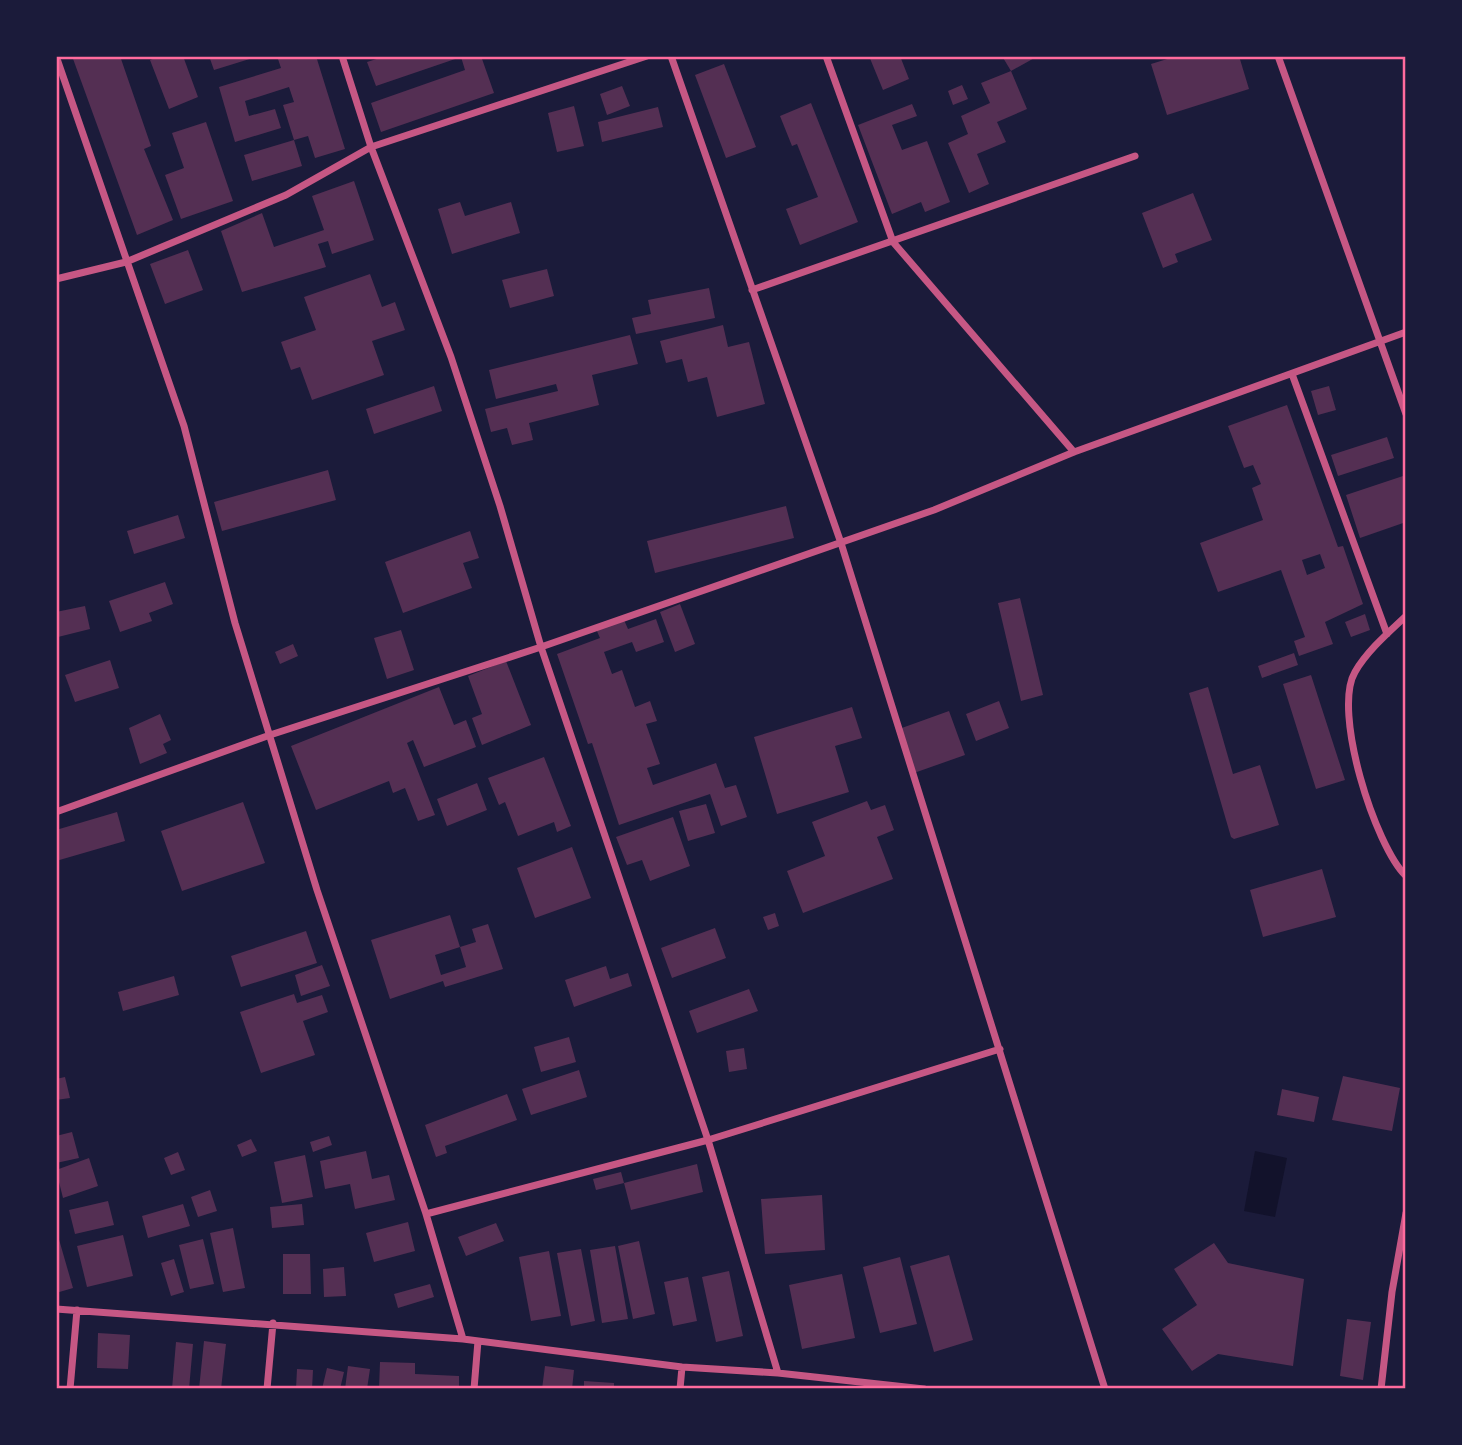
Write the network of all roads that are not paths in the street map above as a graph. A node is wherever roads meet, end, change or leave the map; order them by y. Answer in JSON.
{"nodes":[{"id":1,"x":57,"y":56,"type":"edge"},
{"id":2,"x":342,"y":56,"type":"edge"},
{"id":3,"x":647,"y":56,"type":"edge"},
{"id":4,"x":671,"y":56,"type":"edge"},
{"id":5,"x":826,"y":56,"type":"edge"},
{"id":6,"x":1278,"y":56,"type":"edge"},
{"id":7,"x":371,"y":147,"type":"junction"},
{"id":8,"x":1135,"y":156,"type":"dead end"},
{"id":9,"x":892,"y":242,"type":"junction"},
{"id":10,"x":127,"y":262,"type":"junction"},
{"id":11,"x":56,"y":279,"type":"edge"},
{"id":12,"x":752,"y":290,"type":"junction"},
{"id":13,"x":1406,"y":332,"type":"edge"},
{"id":14,"x":1381,"y":342,"type":"junction"},
{"id":15,"x":1292,"y":374,"type":"junction"},
{"id":16,"x":1406,"y":414,"type":"edge"},
{"id":17,"x":1074,"y":452,"type":"junction"},
{"id":18,"x":841,"y":543,"type":"junction"},
{"id":19,"x":1406,"y":616,"type":"edge"},
{"id":20,"x":1387,"y":634,"type":"junction"},
{"id":21,"x":541,"y":647,"type":"junction"},
{"id":22,"x":270,"y":735,"type":"junction"},
{"id":23,"x":56,"y":812,"type":"edge"},
{"id":24,"x":1406,"y":876,"type":"edge"},
{"id":25,"x":1000,"y":1049,"type":"junction"},
{"id":26,"x":708,"y":1140,"type":"junction"},
{"id":27,"x":1406,"y":1213,"type":"edge"},
{"id":28,"x":426,"y":1214,"type":"junction"},
{"id":29,"x":56,"y":1309,"type":"edge"},
{"id":30,"x":77,"y":1310,"type":"junction"},
{"id":31,"x":273,"y":1323,"type":"junction"},
{"id":32,"x":463,"y":1339,"type":"junction"},
{"id":33,"x":478,"y":1341,"type":"junction"},
{"id":34,"x":682,"y":1367,"type":"junction"},
{"id":35,"x":778,"y":1373,"type":"junction"},
{"id":36,"x":882,"y":1386,"type":"edge"},
{"id":37,"x":910,"y":1388,"type":"edge"},
{"id":38,"x":70,"y":1389,"type":"edge"},
{"id":39,"x":267,"y":1389,"type":"edge"},
{"id":40,"x":474,"y":1389,"type":"edge"},
{"id":41,"x":680,"y":1389,"type":"edge"},
{"id":42,"x":924,"y":1389,"type":"edge"},
{"id":43,"x":1105,"y":1389,"type":"edge"},
{"id":44,"x":1381,"y":1389,"type":"edge"}],
"edges":[{"from":1,"to":10,"type":"street"},
{"from":2,"to":7,"type":"street"},
{"from":3,"to":7,"type":"street"},
{"from":4,"to":12,"type":"street"},
{"from":5,"to":9,"type":"street"},
{"from":6,"to":14,"type":"street"},
{"from":7,"to":10,"type":"street"},
{"from":7,"to":21,"type":"street"},
{"from":8,"to":9,"type":"street"},
{"from":9,"to":12,"type":"street"},
{"from":9,"to":17,"type":"street"},
{"from":10,"to":11,"type":"street"},
{"from":10,"to":22,"type":"street"},
{"from":12,"to":18,"type":"street"},
{"from":13,"to":14,"type":"street"},
{"from":14,"to":15,"type":"street"},
{"from":14,"to":16,"type":"street"},
{"from":15,"to":17,"type":"street"},
{"from":15,"to":20,"type":"street"},
{"from":17,"to":18,"type":"street"},
{"from":18,"to":21,"type":"street"},
{"from":18,"to":25,"type":"street"},
{"from":19,"to":20,"type":"street"},
{"from":20,"to":24,"type":"street"},
{"from":21,"to":22,"type":"street"},
{"from":21,"to":26,"type":"street"},
{"from":22,"to":23,"type":"street"},
{"from":22,"to":28,"type":"street"},
{"from":25,"to":26,"type":"street"},
{"from":25,"to":43,"type":"street"},
{"from":26,"to":28,"type":"street"},
{"from":26,"to":35,"type":"street"},
{"from":27,"to":44,"type":"street"},
{"from":28,"to":32,"type":"street"},
{"from":29,"to":30,"type":"street"},
{"from":30,"to":31,"type":"street"},
{"from":30,"to":38,"type":"street"},
{"from":31,"to":32,"type":"street"},
{"from":31,"to":39,"type":"street"},
{"from":32,"to":33,"type":"street"},
{"from":33,"to":34,"type":"street"},
{"from":33,"to":40,"type":"street"},
{"from":34,"to":35,"type":"street"},
{"from":34,"to":41,"type":"street"},
{"from":35,"to":36,"type":"street"},
{"from":36,"to":37,"type":"street"},
{"from":37,"to":42,"type":"street"}]}
